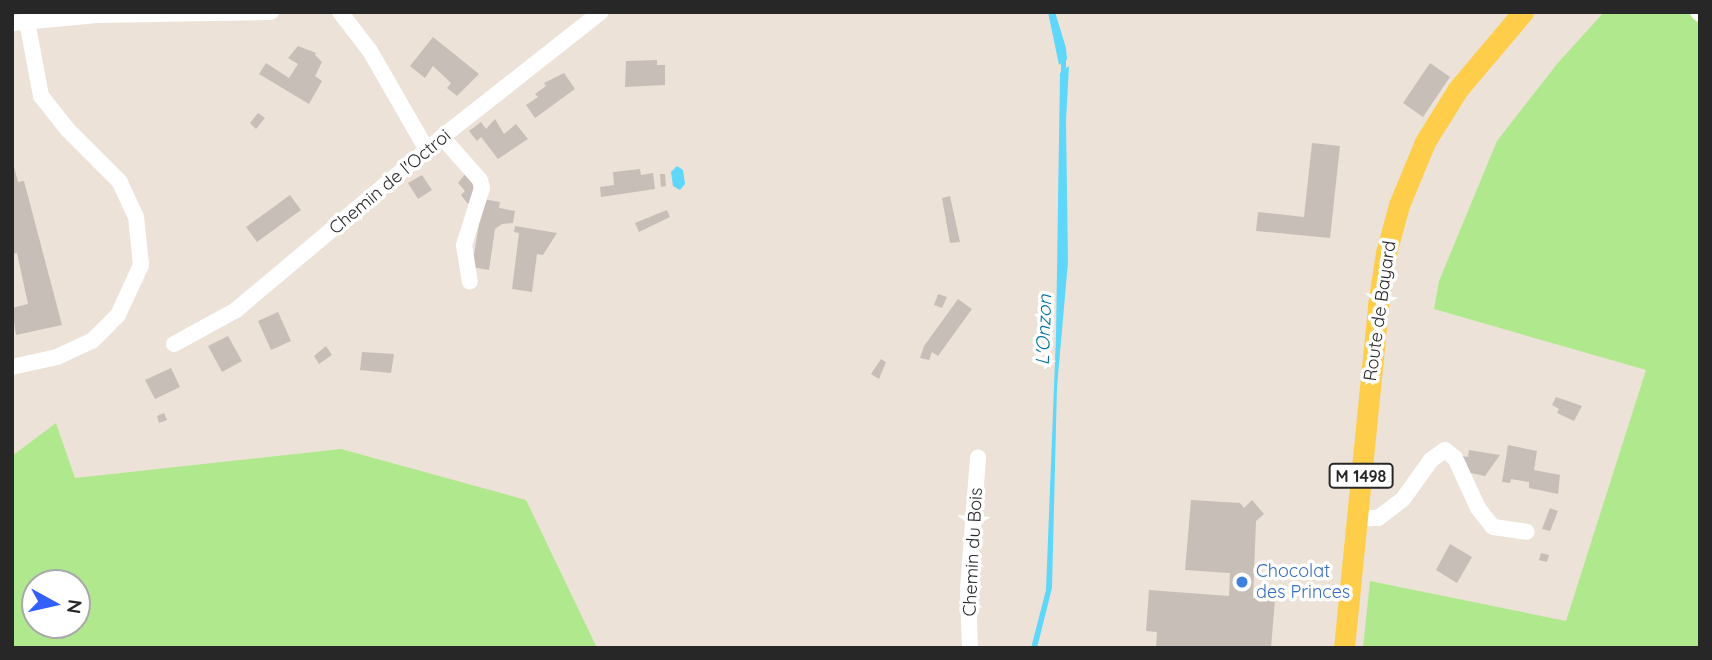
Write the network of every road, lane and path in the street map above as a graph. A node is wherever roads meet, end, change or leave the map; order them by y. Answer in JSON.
{"nodes":[{"id":1,"x":271,"y":12,"type":"edge"},
{"id":2,"x":340,"y":12,"type":"edge"},
{"id":3,"x":601,"y":12,"type":"edge"},
{"id":4,"x":1523,"y":12,"type":"edge"},
{"id":5,"x":20,"y":22,"type":"edge"},
{"id":6,"x":442,"y":137,"type":"junction"},
{"id":7,"x":427,"y":150,"type":"junction"},
{"id":8,"x":470,"y":282,"type":"dead end"},
{"id":9,"x":174,"y":344,"type":"dead end"},
{"id":10,"x":12,"y":367,"type":"edge"},
{"id":11,"x":978,"y":457,"type":"dead end"},
{"id":12,"x":1356,"y":519,"type":"junction"},
{"id":13,"x":1527,"y":532,"type":"dead end"},
{"id":14,"x":970,"y":648,"type":"edge"},
{"id":15,"x":1344,"y":648,"type":"edge"}],
"edges":[{"from":1,"to":5,"type":"street"},
{"from":2,"to":7,"type":"street"},
{"from":3,"to":6,"type":"street","name":"Chemin de l'Octroi"},
{"from":4,"to":12,"type":"main road","name":"Route de Bayard","number":"M 1498"},
{"from":5,"to":10,"type":"street"},
{"from":6,"to":7,"type":"street","name":"Chemin de l'Octroi"},
{"from":6,"to":8,"type":"street"},
{"from":7,"to":9,"type":"street","name":"Chemin de l'Octroi"},
{"from":11,"to":14,"type":"street","name":"Chemin du Bois"},
{"from":12,"to":13,"type":"street"},
{"from":12,"to":15,"type":"main road","name":"Route de Bayard","number":"M 1498"}]}
